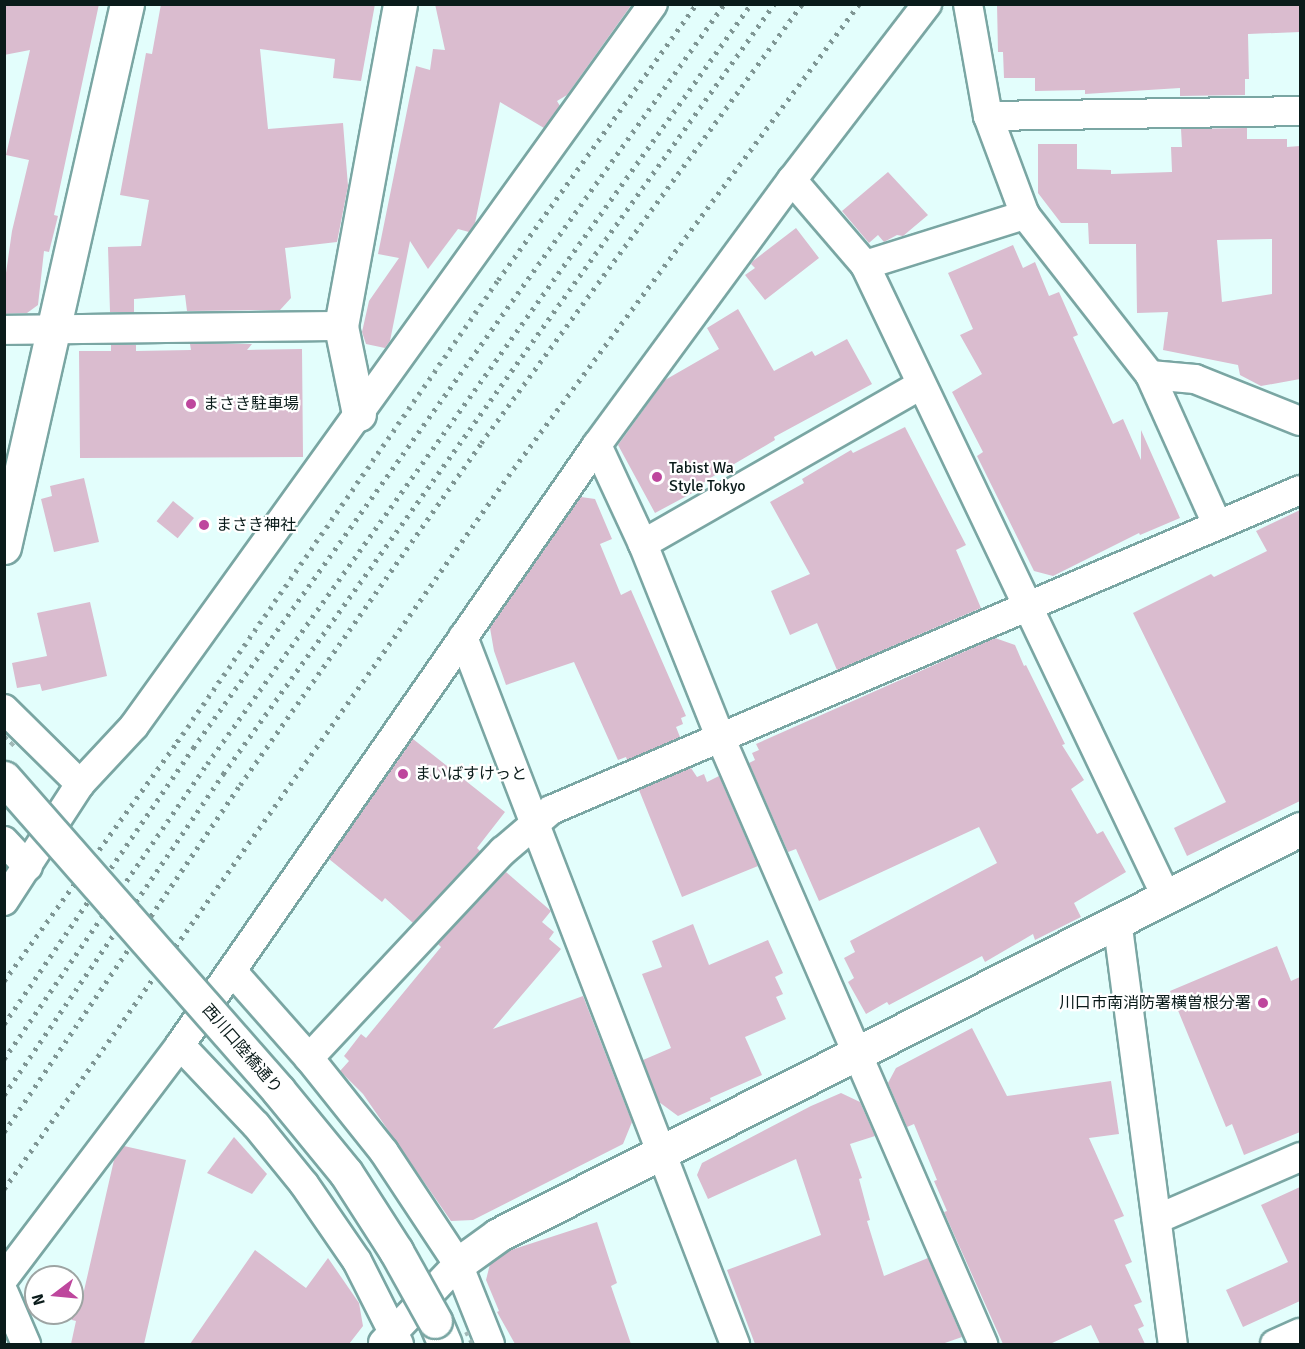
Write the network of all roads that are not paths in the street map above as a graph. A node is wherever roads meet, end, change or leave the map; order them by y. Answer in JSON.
{"nodes":[{"id":1,"x":127,"y":4,"type":"edge"},
{"id":2,"x":400,"y":4,"type":"edge"},
{"id":3,"x":653,"y":4,"type":"edge"},
{"id":4,"x":927,"y":4,"type":"edge"},
{"id":5,"x":968,"y":4,"type":"edge"},
{"id":6,"x":1300,"y":111,"type":"edge"},
{"id":7,"x":988,"y":116,"type":"junction"},
{"id":8,"x":792,"y":180,"type":"junction"},
{"id":9,"x":1025,"y":215,"type":"junction"},
{"id":10,"x":865,"y":265,"type":"junction"},
{"id":11,"x":341,"y":326,"type":"junction"},
{"id":12,"x":4,"y":330,"type":"edge"},
{"id":13,"x":56,"y":330,"type":"junction"},
{"id":14,"x":1150,"y":375,"type":"junction"},
{"id":15,"x":921,"y":385,"type":"junction"},
{"id":16,"x":359,"y":414,"type":"junction"},
{"id":17,"x":1300,"y":421,"type":"edge"},
{"id":18,"x":597,"y":445,"type":"junction"},
{"id":19,"x":1300,"y":490,"type":"edge"},
{"id":20,"x":1217,"y":524,"type":"junction"},
{"id":21,"x":643,"y":544,"type":"junction"},
{"id":22,"x":4,"y":547,"type":"edge"},
{"id":23,"x":1029,"y":606,"type":"junction"},
{"id":24,"x":464,"y":638,"type":"junction"},
{"id":25,"x":4,"y":709,"type":"edge"},
{"id":26,"x":720,"y":737,"type":"junction"},
{"id":27,"x":4,"y":778,"type":"edge"},
{"id":28,"x":80,"y":784,"type":"junction"},
{"id":29,"x":535,"y":821,"type":"junction"},
{"id":30,"x":1300,"y":830,"type":"edge"},
{"id":31,"x":4,"y":841,"type":"edge"},
{"id":32,"x":28,"y":867,"type":"junction"},
{"id":33,"x":1166,"y":896,"type":"junction"},
{"id":34,"x":4,"y":901,"type":"edge"},
{"id":35,"x":1117,"y":920,"type":"junction"},
{"id":36,"x":232,"y":970,"type":"junction"},
{"id":37,"x":180,"y":1045,"type":"junction"},
{"id":38,"x":857,"y":1053,"type":"junction"},
{"id":39,"x":309,"y":1058,"type":"junction"},
{"id":40,"x":660,"y":1153,"type":"junction"},
{"id":41,"x":1300,"y":1157,"type":"edge"},
{"id":42,"x":1156,"y":1219,"type":"junction"},
{"id":43,"x":458,"y":1264,"type":"junction"},
{"id":44,"x":4,"y":1278,"type":"edge"},
{"id":45,"x":4,"y":1293,"type":"edge"},
{"id":46,"x":440,"y":1333,"type":"edge"},
{"id":47,"x":1300,"y":1333,"type":"edge"},
{"id":48,"x":391,"y":1340,"type":"edge"},
{"id":49,"x":26,"y":1344,"type":"edge"},
{"id":50,"x":490,"y":1344,"type":"edge"},
{"id":51,"x":735,"y":1344,"type":"edge"},
{"id":52,"x":983,"y":1344,"type":"edge"},
{"id":53,"x":1173,"y":1344,"type":"edge"},
{"id":54,"x":1275,"y":1344,"type":"edge"}],
"edges":[{"from":1,"to":13,"type":"street"},
{"from":2,"to":11,"type":"street"},
{"from":3,"to":16,"type":"street"},
{"from":4,"to":8,"type":"street"},
{"from":5,"to":7,"type":"street"},
{"from":6,"to":7,"type":"street"},
{"from":7,"to":9,"type":"street"},
{"from":8,"to":10,"type":"street"},
{"from":8,"to":18,"type":"street"},
{"from":9,"to":10,"type":"street"},
{"from":9,"to":14,"type":"street"},
{"from":10,"to":15,"type":"street"},
{"from":11,"to":13,"type":"street"},
{"from":11,"to":16,"type":"street"},
{"from":12,"to":13,"type":"street"},
{"from":13,"to":22,"type":"street"},
{"from":14,"to":17,"type":"street"},
{"from":14,"to":20,"type":"street"},
{"from":15,"to":21,"type":"street"},
{"from":15,"to":23,"type":"street"},
{"from":16,"to":28,"type":"street"},
{"from":18,"to":21,"type":"street"},
{"from":18,"to":24,"type":"street"},
{"from":19,"to":20,"type":"street"},
{"from":20,"to":23,"type":"street"},
{"from":21,"to":26,"type":"street"},
{"from":23,"to":26,"type":"street"},
{"from":23,"to":33,"type":"street"},
{"from":24,"to":29,"type":"street"},
{"from":24,"to":36,"type":"street"},
{"from":25,"to":28,"type":"street"},
{"from":26,"to":29,"type":"street"},
{"from":26,"to":38,"type":"street"},
{"from":27,"to":46,"type":"street","name":"西川口陸橋通り","bridge":true},
{"from":28,"to":32,"type":"street"},
{"from":29,"to":39,"type":"street"},
{"from":29,"to":40,"type":"street"},
{"from":30,"to":33,"type":"street"},
{"from":31,"to":32,"type":"street"},
{"from":32,"to":34,"type":"street"},
{"from":33,"to":35,"type":"street"},
{"from":35,"to":38,"type":"street"},
{"from":35,"to":42,"type":"street"},
{"from":36,"to":37,"type":"street"},
{"from":36,"to":39,"type":"street"},
{"from":37,"to":44,"type":"street"},
{"from":37,"to":48,"type":"street"},
{"from":38,"to":40,"type":"street"},
{"from":38,"to":52,"type":"street"},
{"from":39,"to":43,"type":"street"},
{"from":40,"to":43,"type":"street"},
{"from":40,"to":51,"type":"street"},
{"from":41,"to":42,"type":"street"},
{"from":42,"to":53,"type":"street"},
{"from":43,"to":48,"type":"street"},
{"from":43,"to":50,"type":"street"},
{"from":45,"to":49,"type":"street"},
{"from":47,"to":54,"type":"street"}]}
